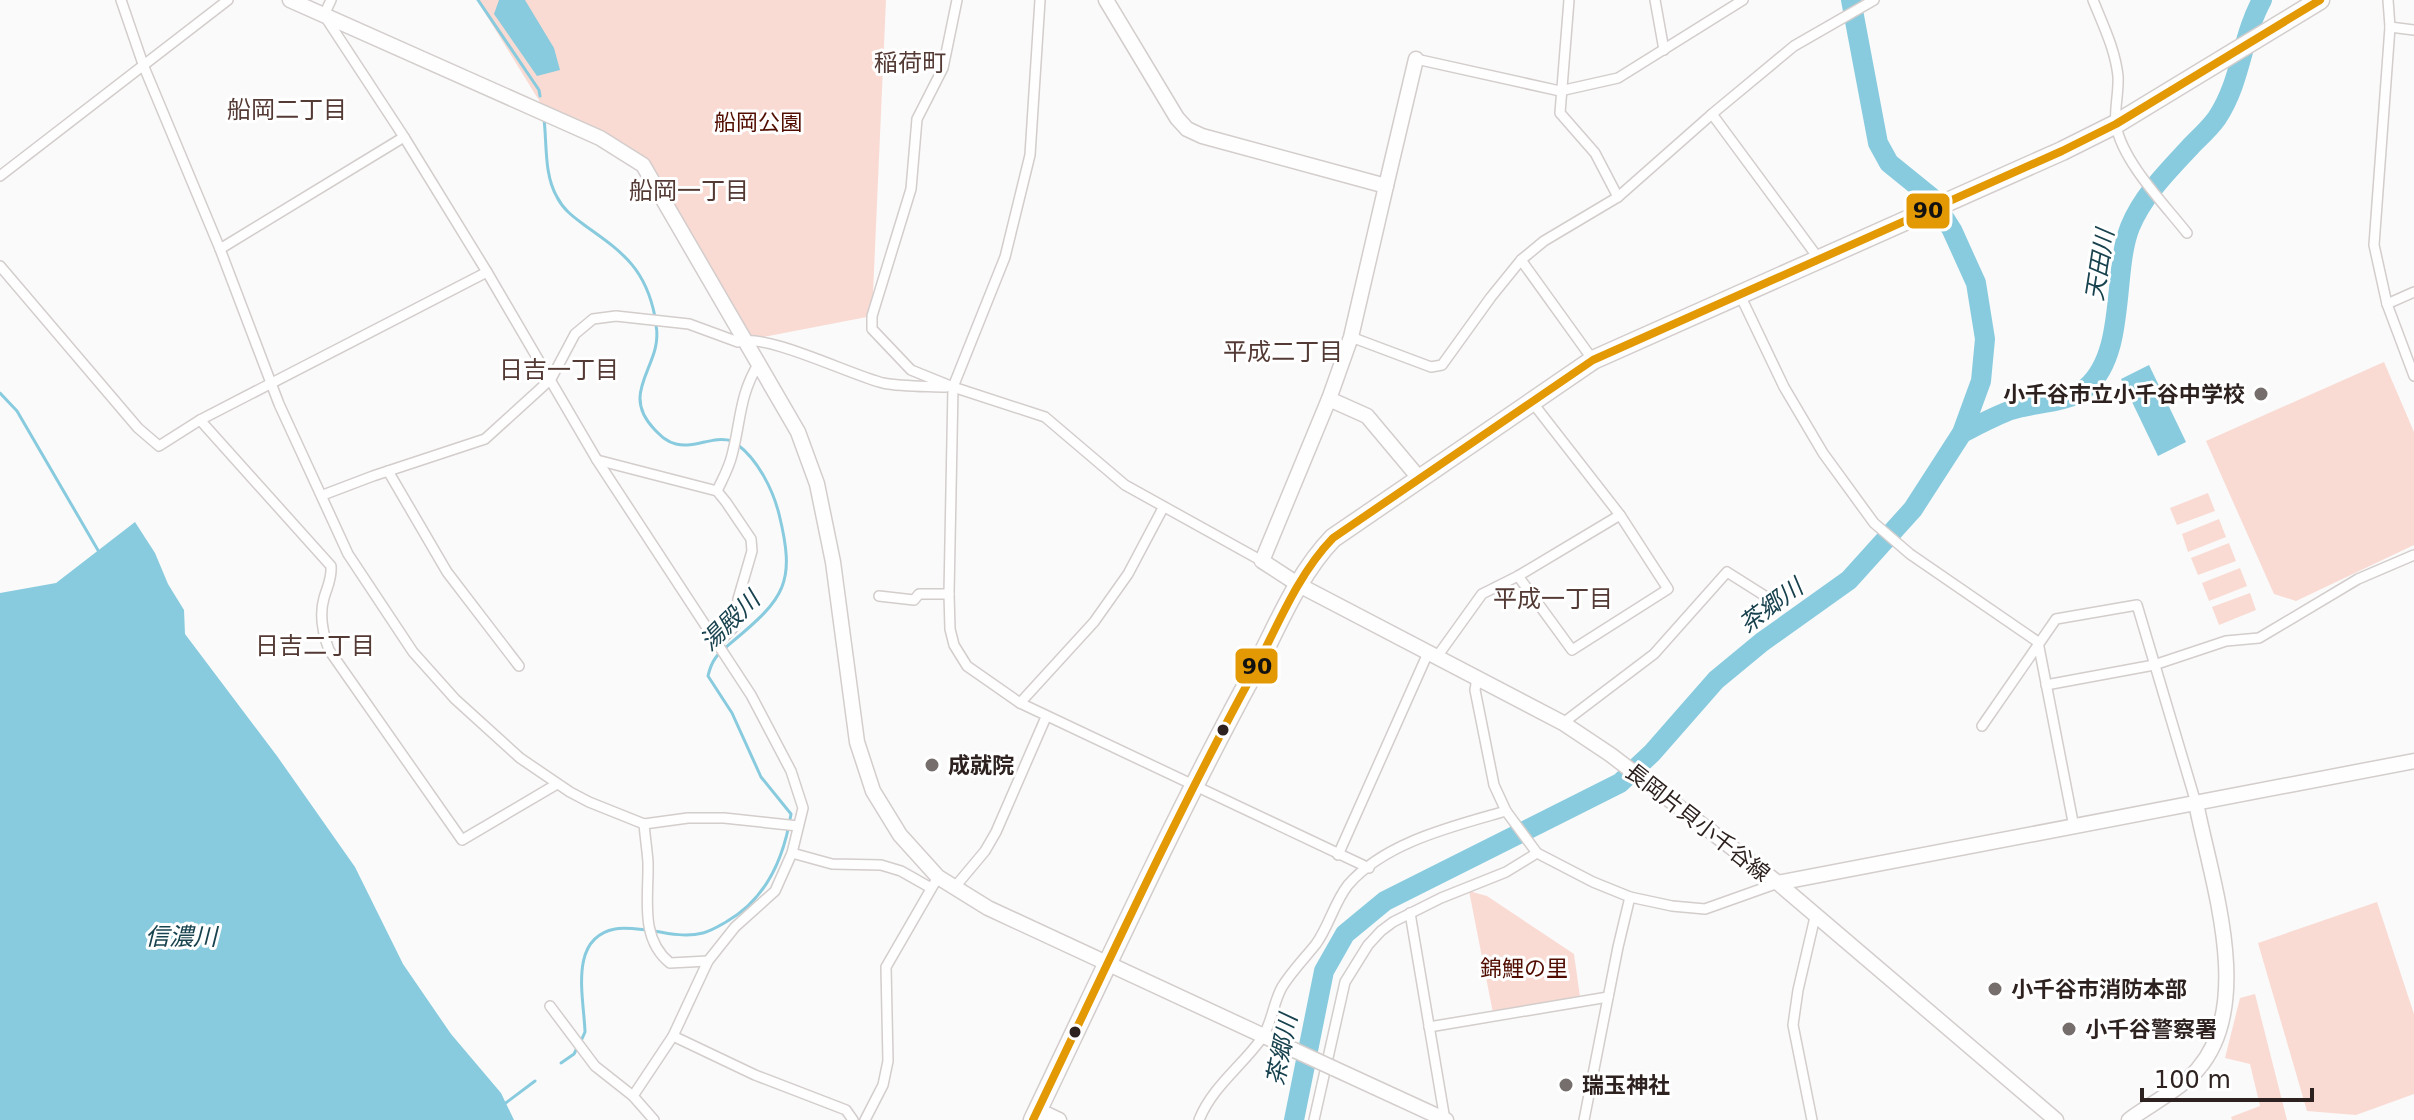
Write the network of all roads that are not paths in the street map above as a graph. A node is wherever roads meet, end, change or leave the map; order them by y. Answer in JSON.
{"nodes":[{"id":1,"x":121,"y":0,"type":"edge"},
{"id":2,"x":228,"y":0,"type":"edge"},
{"id":3,"x":290,"y":0,"type":"edge"},
{"id":4,"x":331,"y":0,"type":"edge"},
{"id":5,"x":957,"y":0,"type":"edge"},
{"id":6,"x":1040,"y":0,"type":"edge"},
{"id":7,"x":1106,"y":0,"type":"edge"},
{"id":8,"x":1569,"y":0,"type":"edge"},
{"id":9,"x":1655,"y":0,"type":"edge"},
{"id":10,"x":1743,"y":0,"type":"edge"},
{"id":11,"x":2093,"y":0,"type":"edge"},
{"id":12,"x":2320,"y":0,"type":"edge"},
{"id":13,"x":2388,"y":0,"type":"edge"},
{"id":14,"x":1871,"y":2,"type":"edge"},
{"id":15,"x":324,"y":15,"type":"junction"},
{"id":16,"x":2390,"y":27,"type":"junction"},
{"id":17,"x":2414,"y":30,"type":"edge"},
{"id":18,"x":1664,"y":50,"type":"junction"},
{"id":19,"x":1416,"y":59,"type":"joint"},
{"id":20,"x":144,"y":67,"type":"junction"},
{"id":21,"x":1560,"y":91,"type":"junction"},
{"id":22,"x":1712,"y":114,"type":"junction"},
{"id":23,"x":2116,"y":124,"type":"junction"},
{"id":24,"x":404,"y":137,"type":"junction"},
{"id":25,"x":0,"y":176,"type":"edge"},
{"id":26,"x":1386,"y":186,"type":"junction"},
{"id":27,"x":1618,"y":197,"type":"junction"},
{"id":28,"x":2187,"y":233,"type":"dead end"},
{"id":29,"x":220,"y":249,"type":"junction"},
{"id":30,"x":1521,"y":260,"type":"junction"},
{"id":31,"x":1819,"y":260,"type":"junction"},
{"id":32,"x":0,"y":266,"type":"edge"},
{"id":33,"x":487,"y":272,"type":"junction"},
{"id":34,"x":2414,"y":292,"type":"edge"},
{"id":35,"x":1740,"y":295,"type":"junction"},
{"id":36,"x":2387,"y":304,"type":"junction"},
{"id":37,"x":1351,"y":337,"type":"junction"},
{"id":38,"x":746,"y":339,"type":"junction"},
{"id":39,"x":1593,"y":360,"type":"junction"},
{"id":40,"x":759,"y":363,"type":"junction"},
{"id":41,"x":2414,"y":376,"type":"edge"},
{"id":42,"x":551,"y":379,"type":"junction"},
{"id":43,"x":271,"y":383,"type":"junction"},
{"id":44,"x":953,"y":387,"type":"junction"},
{"id":45,"x":1329,"y":399,"type":"junction"},
{"id":46,"x":1531,"y":401,"type":"junction"},
{"id":47,"x":200,"y":420,"type":"junction"},
{"id":48,"x":597,"y":460,"type":"junction"},
{"id":49,"x":388,"y":471,"type":"junction"},
{"id":50,"x":1419,"y":478,"type":"junction"},
{"id":51,"x":717,"y":491,"type":"junction"},
{"id":52,"x":323,"y":495,"type":"junction"},
{"id":53,"x":1163,"y":508,"type":"junction"},
{"id":54,"x":1620,"y":515,"type":"junction"},
{"id":55,"x":348,"y":554,"type":"junction"},
{"id":56,"x":2414,"y":555,"type":"edge"},
{"id":57,"x":1262,"y":561,"type":"junction"},
{"id":58,"x":331,"y":566,"type":"junction"},
{"id":59,"x":1518,"y":576,"type":"junction"},
{"id":60,"x":1299,"y":585,"type":"junction"},
{"id":61,"x":949,"y":594,"type":"junction"},
{"id":62,"x":879,"y":596,"type":"dead end"},
{"id":63,"x":1765,"y":596,"type":"dead end"},
{"id":64,"x":2038,"y":642,"type":"junction"},
{"id":65,"x":717,"y":645,"type":"junction"},
{"id":66,"x":1432,"y":656,"type":"junction"},
{"id":67,"x":2154,"y":665,"type":"junction"},
{"id":68,"x":519,"y":666,"type":"dead end"},
{"id":69,"x":1477,"y":678,"type":"junction"},
{"id":70,"x":2046,"y":685,"type":"junction"},
{"id":71,"x":1020,"y":703,"type":"junction"},
{"id":72,"x":1046,"y":717,"type":"junction"},
{"id":73,"x":1563,"y":723,"type":"junction"},
{"id":74,"x":1982,"y":726,"type":"dead end"},
{"id":75,"x":2414,"y":761,"type":"edge"},
{"id":76,"x":557,"y":784,"type":"junction"},
{"id":77,"x":1193,"y":786,"type":"junction"},
{"id":78,"x":2196,"y":803,"type":"junction"},
{"id":79,"x":1506,"y":811,"type":"junction"},
{"id":80,"x":644,"y":824,"type":"junction"},
{"id":81,"x":793,"y":826,"type":"junction"},
{"id":82,"x":2074,"y":827,"type":"junction"},
{"id":83,"x":1535,"y":851,"type":"junction"},
{"id":84,"x":792,"y":853,"type":"junction"},
{"id":85,"x":1338,"y":855,"type":"junction"},
{"id":86,"x":1369,"y":868,"type":"junction"},
{"id":87,"x":935,"y":883,"type":"junction"},
{"id":88,"x":1778,"y":883,"type":"junction"},
{"id":89,"x":954,"y":888,"type":"junction"},
{"id":90,"x":1630,"y":897,"type":"junction"},
{"id":91,"x":1410,"y":913,"type":"junction"},
{"id":92,"x":1815,"y":917,"type":"junction"},
{"id":93,"x":708,"y":961,"type":"junction"},
{"id":94,"x":1108,"y":963,"type":"junction"},
{"id":95,"x":1608,"y":997,"type":"junction"},
{"id":96,"x":550,"y":1006,"type":"dead end"},
{"id":97,"x":1429,"y":1027,"type":"junction"},
{"id":98,"x":673,"y":1036,"type":"junction"},
{"id":99,"x":1263,"y":1036,"type":"junction"},
{"id":100,"x":633,"y":1096,"type":"junction"},
{"id":101,"x":1036,"y":1115,"type":"edge"},
{"id":102,"x":654,"y":1120,"type":"edge"},
{"id":103,"x":853,"y":1120,"type":"edge"},
{"id":104,"x":865,"y":1120,"type":"edge"},
{"id":105,"x":1059,"y":1120,"type":"edge"},
{"id":106,"x":1199,"y":1120,"type":"edge"},
{"id":107,"x":1314,"y":1120,"type":"edge"},
{"id":108,"x":1446,"y":1120,"type":"edge"},
{"id":109,"x":1584,"y":1120,"type":"edge"},
{"id":110,"x":1812,"y":1120,"type":"edge"},
{"id":111,"x":2056,"y":1120,"type":"edge"},
{"id":112,"x":2129,"y":1120,"type":"edge"}],
"edges":[{"from":1,"to":20,"type":"street"},
{"from":2,"to":20,"type":"street"},
{"from":3,"to":15,"type":"street"},
{"from":4,"to":15,"type":"street"},
{"from":5,"to":44,"type":"street"},
{"from":6,"to":44,"type":"street"},
{"from":7,"to":26,"type":"street"},
{"from":8,"to":21,"type":"street"},
{"from":9,"to":18,"type":"street"},
{"from":10,"to":18,"type":"street"},
{"from":11,"to":23,"type":"street"},
{"from":12,"to":23,"type":"highway"},
{"from":13,"to":16,"type":"street"},
{"from":14,"to":22,"type":"street"},
{"from":15,"to":24,"type":"street"},
{"from":15,"to":38,"type":"street"},
{"from":16,"to":17,"type":"street"},
{"from":16,"to":36,"type":"street"},
{"from":18,"to":21,"type":"street"},
{"from":19,"to":21,"type":"street"},
{"from":19,"to":26,"type":"street"},
{"from":20,"to":25,"type":"street"},
{"from":20,"to":29,"type":"street"},
{"from":21,"to":27,"type":"street"},
{"from":22,"to":27,"type":"street"},
{"from":22,"to":31,"type":"street"},
{"from":23,"to":28,"type":"street"},
{"from":23,"to":31,"type":"highway"},
{"from":24,"to":29,"type":"street"},
{"from":24,"to":33,"type":"street"},
{"from":26,"to":37,"type":"street"},
{"from":27,"to":30,"type":"street"},
{"from":29,"to":43,"type":"street"},
{"from":30,"to":37,"type":"street"},
{"from":30,"to":39,"type":"street"},
{"from":31,"to":35,"type":"highway"},
{"from":32,"to":47,"type":"street"},
{"from":33,"to":42,"type":"street"},
{"from":33,"to":43,"type":"street"},
{"from":34,"to":36,"type":"street"},
{"from":35,"to":39,"type":"highway"},
{"from":35,"to":64,"type":"street"},
{"from":36,"to":41,"type":"street"},
{"from":37,"to":45,"type":"street"},
{"from":38,"to":40,"type":"street"},
{"from":38,"to":42,"type":"street"},
{"from":38,"to":44,"type":"street"},
{"from":39,"to":46,"type":"highway"},
{"from":40,"to":51,"type":"street"},
{"from":40,"to":87,"type":"street"},
{"from":42,"to":48,"type":"street"},
{"from":42,"to":49,"type":"street"},
{"from":43,"to":47,"type":"street"},
{"from":43,"to":52,"type":"street"},
{"from":44,"to":53,"type":"street"},
{"from":44,"to":61,"type":"street"},
{"from":45,"to":50,"type":"street"},
{"from":45,"to":57,"type":"street"},
{"from":46,"to":50,"type":"highway"},
{"from":46,"to":54,"type":"street"},
{"from":47,"to":58,"type":"street"},
{"from":48,"to":51,"type":"street"},
{"from":48,"to":65,"type":"street"},
{"from":49,"to":52,"type":"street"},
{"from":49,"to":68,"type":"street"},
{"from":50,"to":60,"type":"highway"},
{"from":51,"to":65,"type":"street"},
{"from":52,"to":55,"type":"street"},
{"from":53,"to":57,"type":"street"},
{"from":53,"to":71,"type":"street"},
{"from":54,"to":59,"type":"street"},
{"from":54,"to":59,"type":"street"},
{"from":55,"to":58,"type":"street"},
{"from":55,"to":76,"type":"street"},
{"from":56,"to":67,"type":"street"},
{"from":57,"to":60,"type":"street","name":"長岡片貝小千谷線"},
{"from":58,"to":76,"type":"street"},
{"from":59,"to":66,"type":"street"},
{"from":60,"to":66,"type":"street","name":"長岡片貝小千谷線"},
{"from":60,"to":77,"type":"highway"},
{"from":61,"to":62,"type":"street"},
{"from":61,"to":71,"type":"street"},
{"from":63,"to":73,"type":"street"},
{"from":64,"to":67,"type":"street"},
{"from":64,"to":70,"type":"street"},
{"from":64,"to":74,"type":"street"},
{"from":65,"to":81,"type":"street"},
{"from":66,"to":69,"type":"street","name":"長岡片貝小千谷線"},
{"from":66,"to":85,"type":"street"},
{"from":67,"to":70,"type":"street"},
{"from":67,"to":78,"type":"street"},
{"from":69,"to":73,"type":"street","name":"長岡片貝小千谷線"},
{"from":69,"to":79,"type":"street"},
{"from":70,"to":82,"type":"street"},
{"from":71,"to":72,"type":"street"},
{"from":72,"to":77,"type":"street"},
{"from":72,"to":89,"type":"street"},
{"from":73,"to":88,"type":"street","name":"長岡片貝小千谷線"},
{"from":75,"to":78,"type":"street"},
{"from":76,"to":80,"type":"street"},
{"from":77,"to":85,"type":"street"},
{"from":77,"to":94,"type":"highway"},
{"from":78,"to":82,"type":"street"},
{"from":78,"to":112,"type":"street"},
{"from":79,"to":83,"type":"street"},
{"from":79,"to":86,"type":"street"},
{"from":80,"to":81,"type":"street"},
{"from":80,"to":93,"type":"street"},
{"from":81,"to":84,"type":"street"},
{"from":82,"to":88,"type":"street"},
{"from":83,"to":90,"type":"street"},
{"from":83,"to":91,"type":"street"},
{"from":84,"to":87,"type":"street"},
{"from":84,"to":93,"type":"street"},
{"from":85,"to":86,"type":"street"},
{"from":86,"to":99,"type":"street"},
{"from":87,"to":89,"type":"street"},
{"from":87,"to":104,"type":"street"},
{"from":88,"to":90,"type":"street"},
{"from":88,"to":92,"type":"street","name":"長岡片貝小千谷線"},
{"from":89,"to":94,"type":"street"},
{"from":90,"to":95,"type":"street"},
{"from":91,"to":97,"type":"street"},
{"from":91,"to":107,"type":"street"},
{"from":92,"to":110,"type":"street"},
{"from":92,"to":111,"type":"street","name":"長岡片貝小千谷線"},
{"from":93,"to":98,"type":"street"},
{"from":94,"to":99,"type":"street"},
{"from":94,"to":101,"type":"highway"},
{"from":95,"to":97,"type":"street"},
{"from":95,"to":109,"type":"street"},
{"from":96,"to":100,"type":"street"},
{"from":97,"to":108,"type":"street"},
{"from":98,"to":100,"type":"street"},
{"from":98,"to":103,"type":"street"},
{"from":99,"to":106,"type":"street"},
{"from":99,"to":108,"type":"street","bridge":true},
{"from":100,"to":102,"type":"street"},
{"from":101,"to":105,"type":"street"}]}
